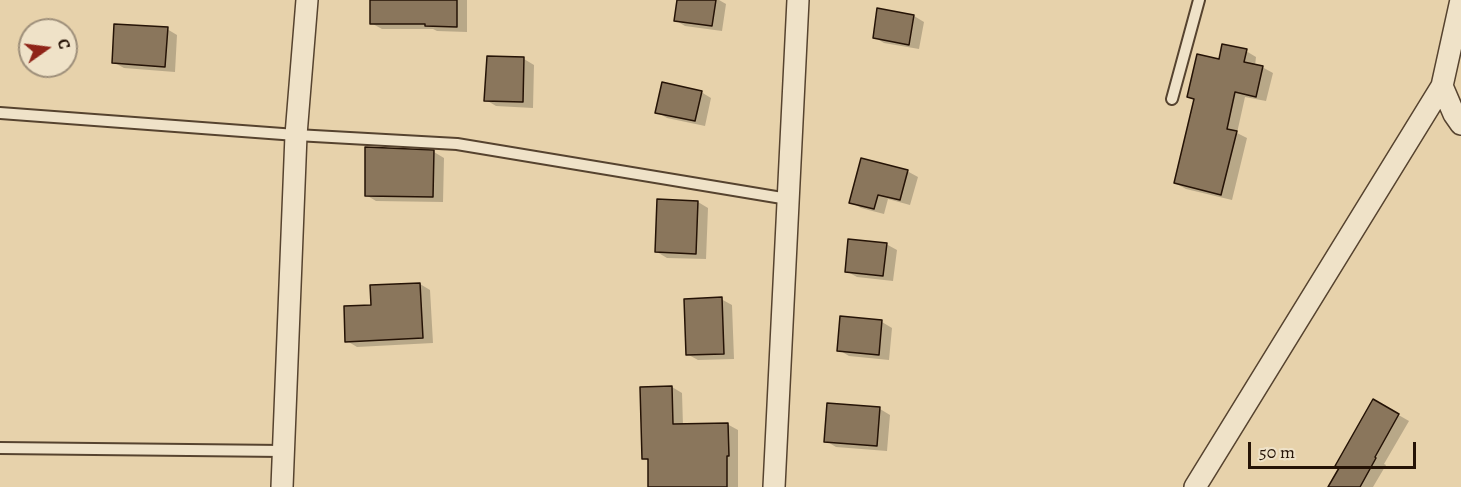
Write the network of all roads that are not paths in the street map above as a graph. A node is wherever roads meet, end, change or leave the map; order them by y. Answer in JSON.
{"nodes":[{"id":1,"x":307,"y":0,"type":"edge"},
{"id":2,"x":798,"y":0,"type":"edge"},
{"id":3,"x":1199,"y":0,"type":"edge"},
{"id":4,"x":1461,"y":0,"type":"edge"},
{"id":5,"x":1442,"y":86,"type":"junction"},
{"id":6,"x":1172,"y":99,"type":"dead end"},
{"id":7,"x":0,"y":112,"type":"edge"},
{"id":8,"x":1461,"y":124,"type":"edge"},
{"id":9,"x":296,"y":135,"type":"junction"},
{"id":10,"x":788,"y":199,"type":"junction"},
{"id":11,"x":0,"y":448,"type":"edge"},
{"id":12,"x":283,"y":451,"type":"junction"},
{"id":13,"x":282,"y":487,"type":"edge"},
{"id":14,"x":774,"y":487,"type":"edge"},
{"id":15,"x":1195,"y":487,"type":"edge"}],
"edges":[{"from":1,"to":9,"type":"street"},
{"from":2,"to":10,"type":"street"},
{"from":3,"to":6,"type":"lane"},
{"from":4,"to":5,"type":"street"},
{"from":5,"to":8,"type":"street"},
{"from":5,"to":15,"type":"street"},
{"from":7,"to":9,"type":"lane"},
{"from":9,"to":10,"type":"lane"},
{"from":9,"to":12,"type":"street"},
{"from":10,"to":14,"type":"street"},
{"from":11,"to":12,"type":"lane"},
{"from":12,"to":13,"type":"street"}]}
